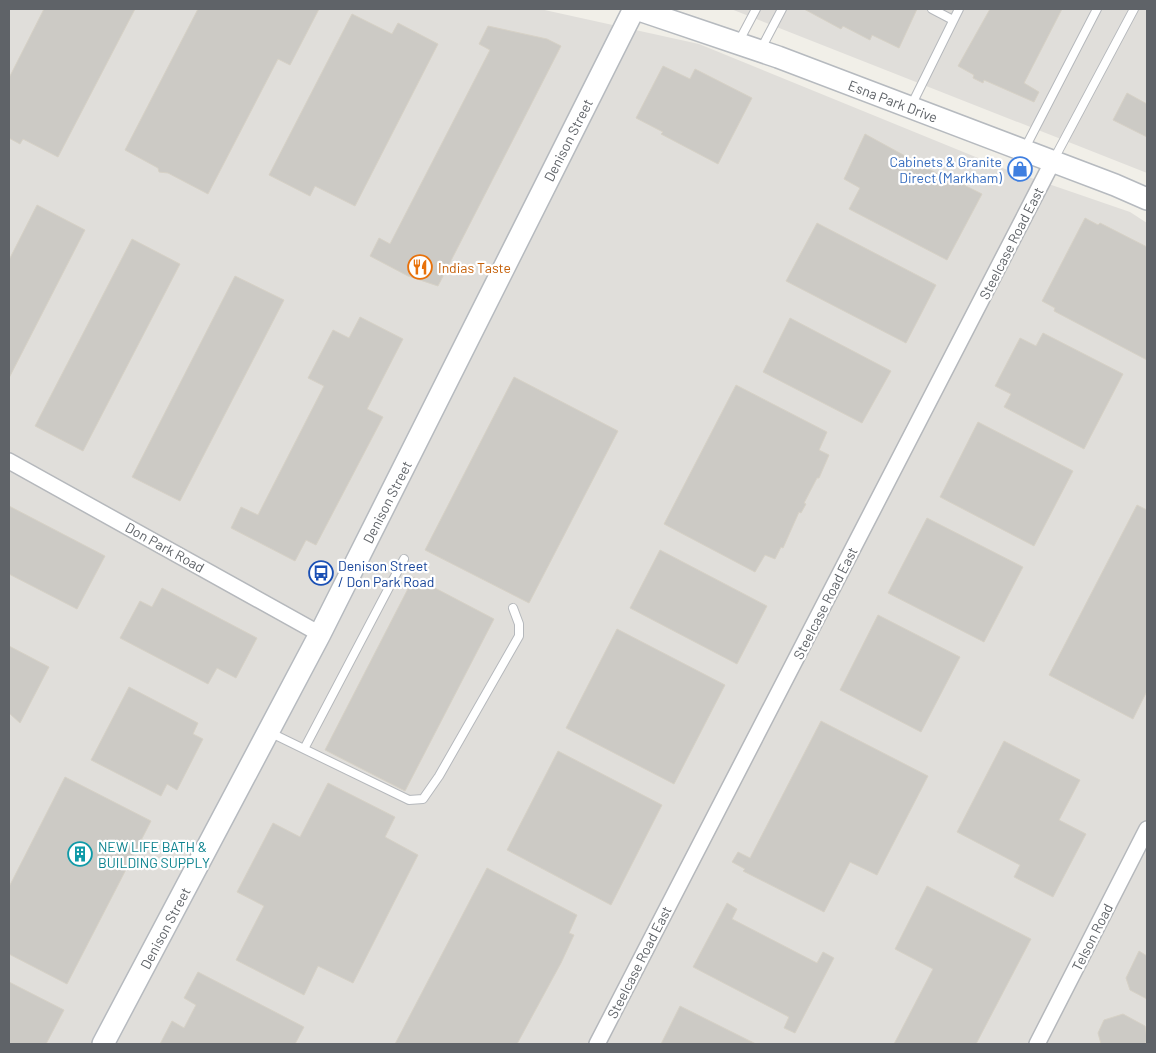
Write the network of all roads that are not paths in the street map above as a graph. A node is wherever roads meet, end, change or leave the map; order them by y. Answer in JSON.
{"nodes":[{"id":1,"x":635,"y":9,"type":"edge"},
{"id":2,"x":756,"y":9,"type":"edge"},
{"id":3,"x":782,"y":9,"type":"edge"},
{"id":4,"x":932,"y":9,"type":"edge"},
{"id":5,"x":959,"y":9,"type":"edge"},
{"id":6,"x":1097,"y":9,"type":"edge"},
{"id":7,"x":1134,"y":9,"type":"edge"},
{"id":8,"x":954,"y":20,"type":"junction"},
{"id":9,"x":738,"y":42,"type":"junction"},
{"id":10,"x":760,"y":50,"type":"junction"},
{"id":11,"x":910,"y":107,"type":"junction"},
{"id":12,"x":1024,"y":150,"type":"junction"},
{"id":13,"x":1053,"y":161,"type":"junction"},
{"id":14,"x":1147,"y":199,"type":"edge"},
{"id":15,"x":9,"y":461,"type":"edge"},
{"id":16,"x":404,"y":558,"type":"dead end"},
{"id":17,"x":512,"y":608,"type":"dead end"},
{"id":18,"x":320,"y":634,"type":"junction"},
{"id":19,"x":269,"y":732,"type":"junction"},
{"id":20,"x":304,"y":749,"type":"junction"},
{"id":21,"x":1147,"y":829,"type":"edge"},
{"id":22,"x":103,"y":1044,"type":"edge"},
{"id":23,"x":596,"y":1044,"type":"edge"},
{"id":24,"x":1037,"y":1044,"type":"edge"}],
"edges":[{"from":1,"to":9,"type":"street","name":"Esna Park Drive"},
{"from":1,"to":18,"type":"street","name":"Denison Street"},
{"from":2,"to":9,"type":"lane"},
{"from":3,"to":10,"type":"lane"},
{"from":4,"to":8,"type":"lane"},
{"from":5,"to":8,"type":"lane"},
{"from":6,"to":12,"type":"lane"},
{"from":7,"to":13,"type":"lane"},
{"from":8,"to":11,"type":"lane"},
{"from":9,"to":10,"type":"street","name":"Esna Park Drive"},
{"from":10,"to":11,"type":"street","name":"Esna Park Drive"},
{"from":11,"to":12,"type":"street","name":"Esna Park Drive"},
{"from":12,"to":13,"type":"street","name":"Esna Park Drive"},
{"from":13,"to":14,"type":"street","name":"Esna Park Drive"},
{"from":13,"to":23,"type":"street","name":"Steelcase Road East"},
{"from":15,"to":18,"type":"street","name":"Don Park Road"},
{"from":16,"to":20,"type":"lane"},
{"from":17,"to":20,"type":"lane"},
{"from":18,"to":19,"type":"street","name":"Denison Street"},
{"from":19,"to":20,"type":"lane"},
{"from":19,"to":22,"type":"street","name":"Denison Street"},
{"from":21,"to":24,"type":"street","name":"Telson Road"}]}
